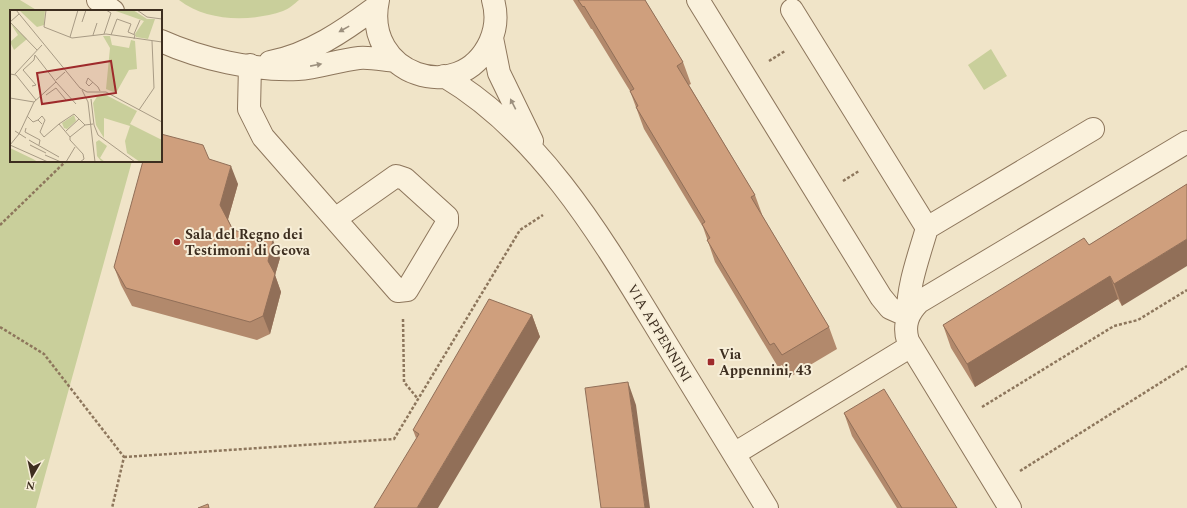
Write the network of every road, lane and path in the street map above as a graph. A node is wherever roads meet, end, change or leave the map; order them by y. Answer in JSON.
{"nodes":[{"id":1,"x":98,"y":0,"type":"edge"},
{"id":2,"x":493,"y":0,"type":"edge"},
{"id":3,"x":698,"y":0,"type":"edge"},
{"id":4,"x":377,"y":4,"type":"edge"},
{"id":5,"x":112,"y":10,"type":"edge"},
{"id":6,"x":792,"y":10,"type":"dead end"},
{"id":7,"x":809,"y":37,"type":"junction"},
{"id":8,"x":492,"y":38,"type":"junction"},
{"id":9,"x":162,"y":41,"type":"edge"},
{"id":10,"x":395,"y":61,"type":"junction"},
{"id":11,"x":250,"y":65,"type":"junction"},
{"id":12,"x":444,"y":76,"type":"junction"},
{"id":13,"x":745,"y":77,"type":"junction"},
{"id":14,"x":1093,"y":129,"type":"dead end"},
{"id":15,"x":1187,"y":142,"type":"edge"},
{"id":16,"x":883,"y":157,"type":"junction"},
{"id":17,"x":65,"y":162,"type":"edge"},
{"id":18,"x":544,"y":163,"type":"junction"},
{"id":19,"x":818,"y":196,"type":"junction"},
{"id":20,"x":543,"y":215,"type":"dead end"},
{"id":21,"x":335,"y":218,"type":"junction"},
{"id":22,"x":0,"y":225,"type":"edge"},
{"id":23,"x":927,"y":228,"type":"junction"},
{"id":24,"x":1187,"y":290,"type":"edge"},
{"id":25,"x":402,"y":292,"type":"junction"},
{"id":26,"x":908,"y":316,"type":"junction"},
{"id":27,"x":0,"y":327,"type":"edge"},
{"id":28,"x":911,"y":346,"type":"junction"},
{"id":29,"x":1187,"y":366,"type":"edge"},
{"id":30,"x":418,"y":400,"type":"junction"},
{"id":31,"x":957,"y":422,"type":"junction"},
{"id":32,"x":734,"y":454,"type":"junction"},
{"id":33,"x":124,"y":457,"type":"junction"},
{"id":34,"x":996,"y":486,"type":"junction"},
{"id":35,"x":112,"y":508,"type":"edge"},
{"id":36,"x":767,"y":508,"type":"edge"},
{"id":37,"x":1010,"y":508,"type":"edge"}],
"edges":[{"from":1,"to":5,"type":"street"},
{"from":2,"to":8,"type":"street","name":"VIA APPENNINI"},
{"from":3,"to":13,"type":"street"},
{"from":4,"to":10,"type":"street"},
{"from":4,"to":11,"type":"street","one_way":true},
{"from":6,"to":7,"type":"street"},
{"from":7,"to":13,"type":"path"},
{"from":7,"to":16,"type":"street"},
{"from":8,"to":12,"type":"street","name":"VIA APPENNINI"},
{"from":18,"to":8,"type":"street","name":"VIA APPENNINI","one_way":true},
{"from":9,"to":11,"type":"street"},
{"from":11,"to":10,"type":"street","one_way":true},
{"from":10,"to":12,"type":"street"},
{"from":11,"to":21,"type":"street"},
{"from":12,"to":18,"type":"street","name":"VIA APPENNINI"},
{"from":13,"to":19,"type":"street"},
{"from":14,"to":23,"type":"street"},
{"from":15,"to":26,"type":"street"},
{"from":16,"to":19,"type":"path"},
{"from":16,"to":23,"type":"street"},
{"from":17,"to":22,"type":"path"},
{"from":18,"to":32,"type":"street","name":"VIA APPENNINI"},
{"from":19,"to":26,"type":"street"},
{"from":20,"to":30,"type":"path"},
{"from":21,"to":25,"type":"street"},
{"from":21,"to":25,"type":"street"},
{"from":23,"to":26,"type":"street"},
{"from":24,"to":31,"type":"path"},
{"from":25,"to":30,"type":"path"},
{"from":26,"to":28,"type":"street"},
{"from":27,"to":33,"type":"path"},
{"from":28,"to":31,"type":"street"},
{"from":28,"to":32,"type":"street"},
{"from":29,"to":34,"type":"path"},
{"from":30,"to":33,"type":"path"},
{"from":31,"to":34,"type":"street"},
{"from":32,"to":36,"type":"street","name":"VIA APPENNINI"},
{"from":33,"to":35,"type":"path"},
{"from":34,"to":37,"type":"street"}]}
